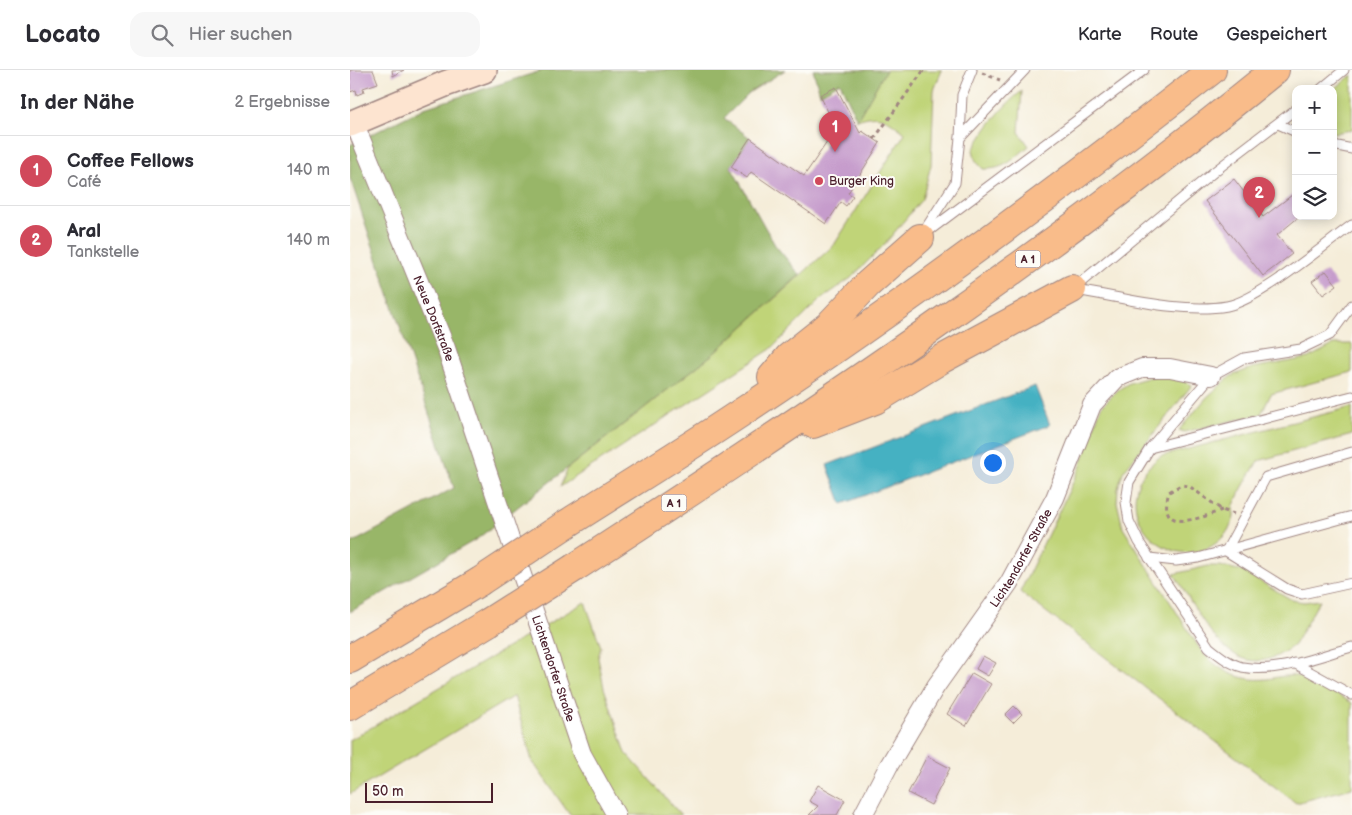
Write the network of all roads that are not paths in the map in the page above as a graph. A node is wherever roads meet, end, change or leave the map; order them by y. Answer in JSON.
{"nodes":[{"id":1,"x":484,"y":70,"type":"edge"},
{"id":2,"x":974,"y":70,"type":"edge"},
{"id":3,"x":1025,"y":70,"type":"edge"},
{"id":4,"x":1144,"y":70,"type":"edge"},
{"id":5,"x":1212,"y":70,"type":"edge"},
{"id":6,"x":1275,"y":70,"type":"edge"},
{"id":7,"x":1344,"y":70,"type":"edge"},
{"id":8,"x":1326,"y":85,"type":"edge"},
{"id":9,"x":1292,"y":112,"type":"edge"},
{"id":10,"x":352,"y":123,"type":"edge"},
{"id":11,"x":1278,"y":124,"type":"junction"},
{"id":12,"x":1292,"y":130,"type":"edge"},
{"id":13,"x":960,"y":138,"type":"junction"},
{"id":14,"x":1337,"y":146,"type":"edge"},
{"id":15,"x":1352,"y":149,"type":"edge"},
{"id":16,"x":1352,"y":225,"type":"edge"},
{"id":17,"x":920,"y":238,"type":"junction"},
{"id":18,"x":1072,"y":289,"type":"junction"},
{"id":19,"x":1352,"y":305,"type":"edge"},
{"id":20,"x":1210,"y":376,"type":"junction"},
{"id":21,"x":1352,"y":396,"type":"edge"},
{"id":22,"x":740,"y":414,"type":"junction"},
{"id":23,"x":774,"y":438,"type":"junction"},
{"id":24,"x":1150,"y":448,"type":"junction"},
{"id":25,"x":1352,"y":452,"type":"edge"},
{"id":26,"x":1352,"y":516,"type":"edge"},
{"id":27,"x":502,"y":518,"type":"joint"},
{"id":28,"x":1226,"y":550,"type":"junction"},
{"id":29,"x":1149,"y":558,"type":"junction"},
{"id":30,"x":1352,"y":583,"type":"edge"},
{"id":31,"x":1352,"y":647,"type":"edge"},
{"id":32,"x":350,"y":659,"type":"edge"},
{"id":33,"x":1294,"y":663,"type":"junction"},
{"id":34,"x":1352,"y":695,"type":"edge"},
{"id":35,"x":350,"y":706,"type":"edge"},
{"id":36,"x":616,"y":815,"type":"edge"},
{"id":37,"x":863,"y":815,"type":"edge"}],
"edges":[{"from":1,"to":10,"type":"street"},
{"from":2,"to":13,"type":"lane"},
{"from":3,"to":13,"type":"lane"},
{"from":4,"to":17,"type":"lane"},
{"from":5,"to":22,"type":"highway"},
{"from":6,"to":23,"type":"highway","number":"A 1"},
{"from":7,"to":8,"type":"lane"},
{"from":9,"to":11,"type":"lane"},
{"from":10,"to":27,"type":"street","name":"Neue Dorfstraße"},
{"from":11,"to":12,"type":"lane"},
{"from":11,"to":18,"type":"lane"},
{"from":13,"to":17,"type":"lane"},
{"from":14,"to":15,"type":"lane"},
{"from":16,"to":18,"type":"lane"},
{"from":17,"to":22,"type":"highway"},
{"from":18,"to":23,"type":"highway"},
{"from":19,"to":20,"type":"lane"},
{"from":20,"to":24,"type":"lane"},
{"from":20,"to":37,"type":"street","name":"Lichtendorfer Straße"},
{"from":21,"to":24,"type":"lane"},
{"from":22,"to":32,"type":"highway","bridge":true},
{"from":23,"to":35,"type":"highway","number":"A 1","bridge":true},
{"from":24,"to":29,"type":"lane"},
{"from":25,"to":28,"type":"lane"},
{"from":26,"to":28,"type":"lane"},
{"from":27,"to":36,"type":"street","name":"Lichtendorfer Straße"},
{"from":28,"to":29,"type":"lane"},
{"from":28,"to":30,"type":"lane"},
{"from":29,"to":33,"type":"lane"},
{"from":31,"to":33,"type":"lane"},
{"from":33,"to":34,"type":"lane"}]}
